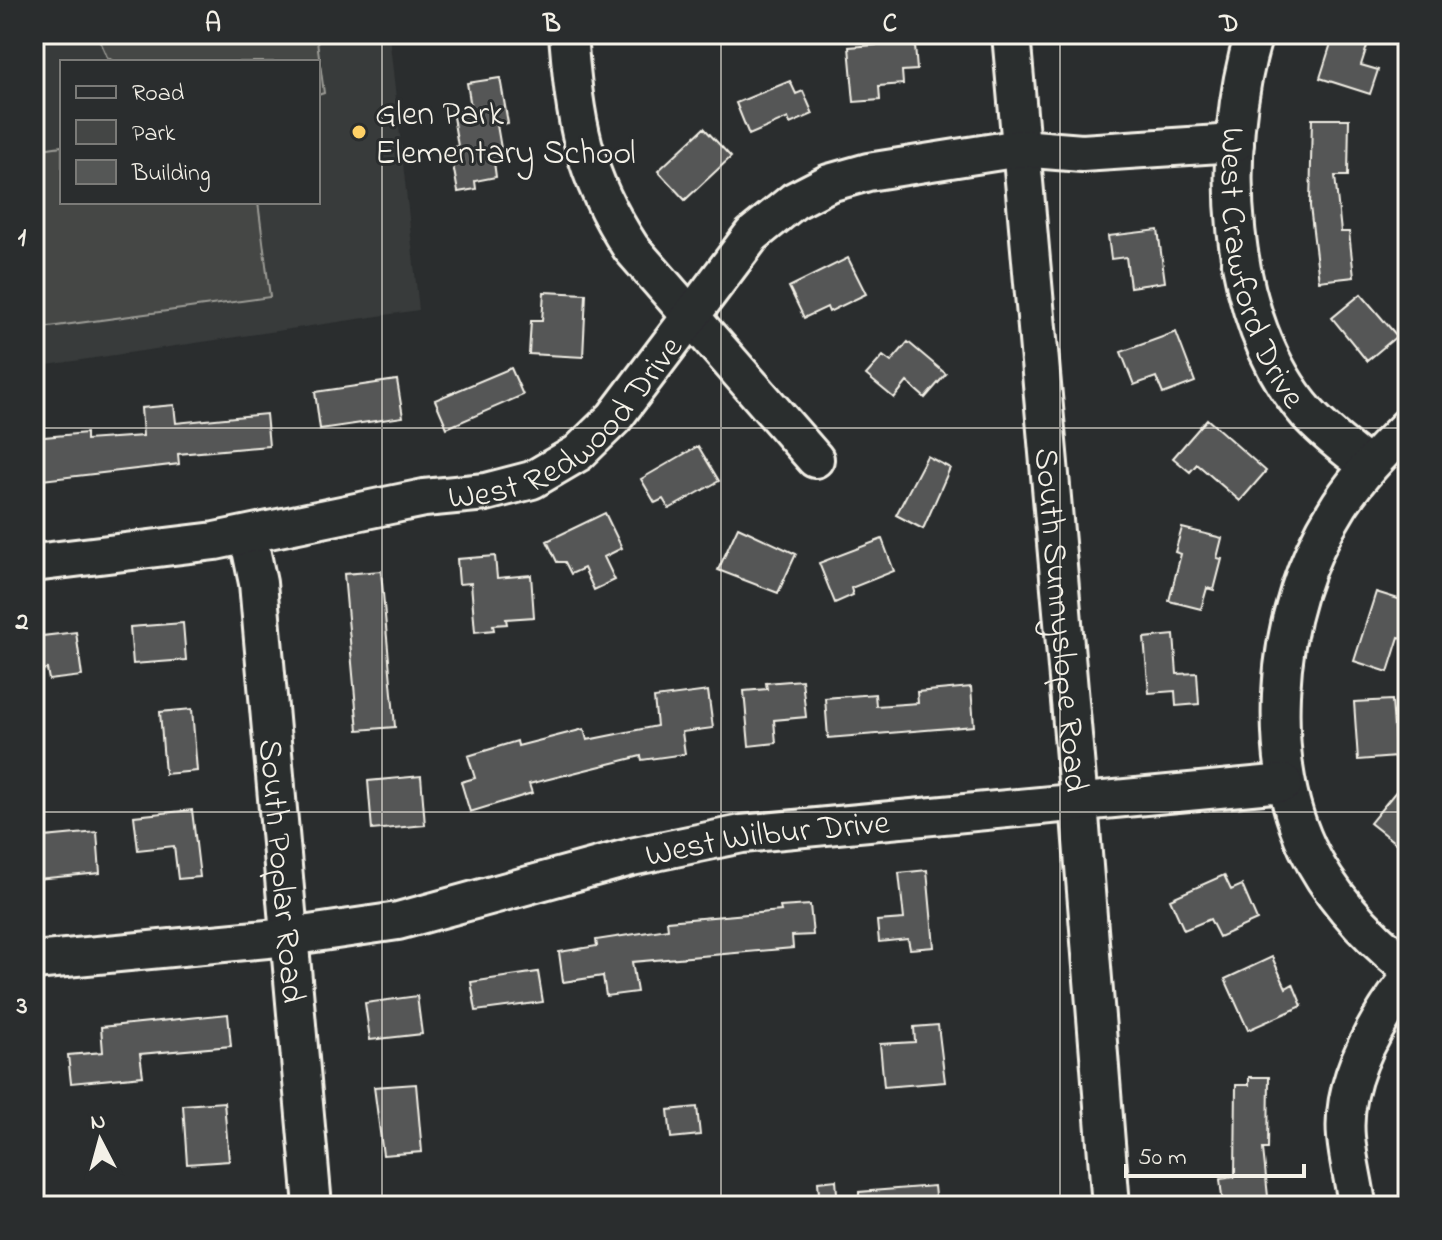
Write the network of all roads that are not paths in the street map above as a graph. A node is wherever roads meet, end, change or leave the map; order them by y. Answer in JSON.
{"nodes":[{"id":1,"x":568,"y":34,"type":"edge"},
{"id":2,"x":1011,"y":34,"type":"edge"},
{"id":3,"x":1254,"y":34,"type":"edge"},
{"id":4,"x":1235,"y":143,"type":"junction"},
{"id":5,"x":1020,"y":148,"type":"junction"},
{"id":6,"x":690,"y":317,"type":"junction"},
{"id":7,"x":1408,"y":426,"type":"edge"},
{"id":8,"x":815,"y":459,"type":"dead end"},
{"id":9,"x":1368,"y":466,"type":"junction"},
{"id":10,"x":248,"y":535,"type":"junction"},
{"id":11,"x":34,"y":563,"type":"edge"},
{"id":12,"x":1284,"y":783,"type":"junction"},
{"id":13,"x":1079,"y":803,"type":"junction"},
{"id":14,"x":288,"y":937,"type":"junction"},
{"id":15,"x":34,"y":961,"type":"edge"},
{"id":16,"x":1408,"y":968,"type":"edge"},
{"id":17,"x":1408,"y":980,"type":"edge"},
{"id":18,"x":1357,"y":1204,"type":"edge"},
{"id":19,"x":313,"y":1206,"type":"edge"},
{"id":20,"x":1111,"y":1206,"type":"edge"}],
"edges":[{"from":1,"to":6,"type":"street"},
{"from":2,"to":5,"type":"street","name":"South Sunnyslope Road"},
{"from":3,"to":4,"type":"street","name":"West Crawford Drive"},
{"from":4,"to":5,"type":"street","name":"West Redwood Drive"},
{"from":4,"to":9,"type":"street","name":"West Crawford Drive"},
{"from":5,"to":6,"type":"street","name":"West Redwood Drive"},
{"from":5,"to":13,"type":"street","name":"South Sunnyslope Road"},
{"from":6,"to":8,"type":"street"},
{"from":6,"to":10,"type":"street","name":"West Redwood Drive"},
{"from":7,"to":9,"type":"street"},
{"from":9,"to":12,"type":"street"},
{"from":10,"to":11,"type":"street","name":"West Redwood Drive"},
{"from":10,"to":14,"type":"street","name":"South Poplar Road"},
{"from":12,"to":13,"type":"street","name":"West Wilbur Drive"},
{"from":12,"to":16,"type":"street"},
{"from":13,"to":14,"type":"street","name":"West Wilbur Drive"},
{"from":13,"to":20,"type":"street","name":"South Sunnyslope Road"},
{"from":14,"to":15,"type":"street","name":"West Wilbur Drive"},
{"from":14,"to":19,"type":"street","name":"South Poplar Road"},
{"from":17,"to":18,"type":"street"}]}
